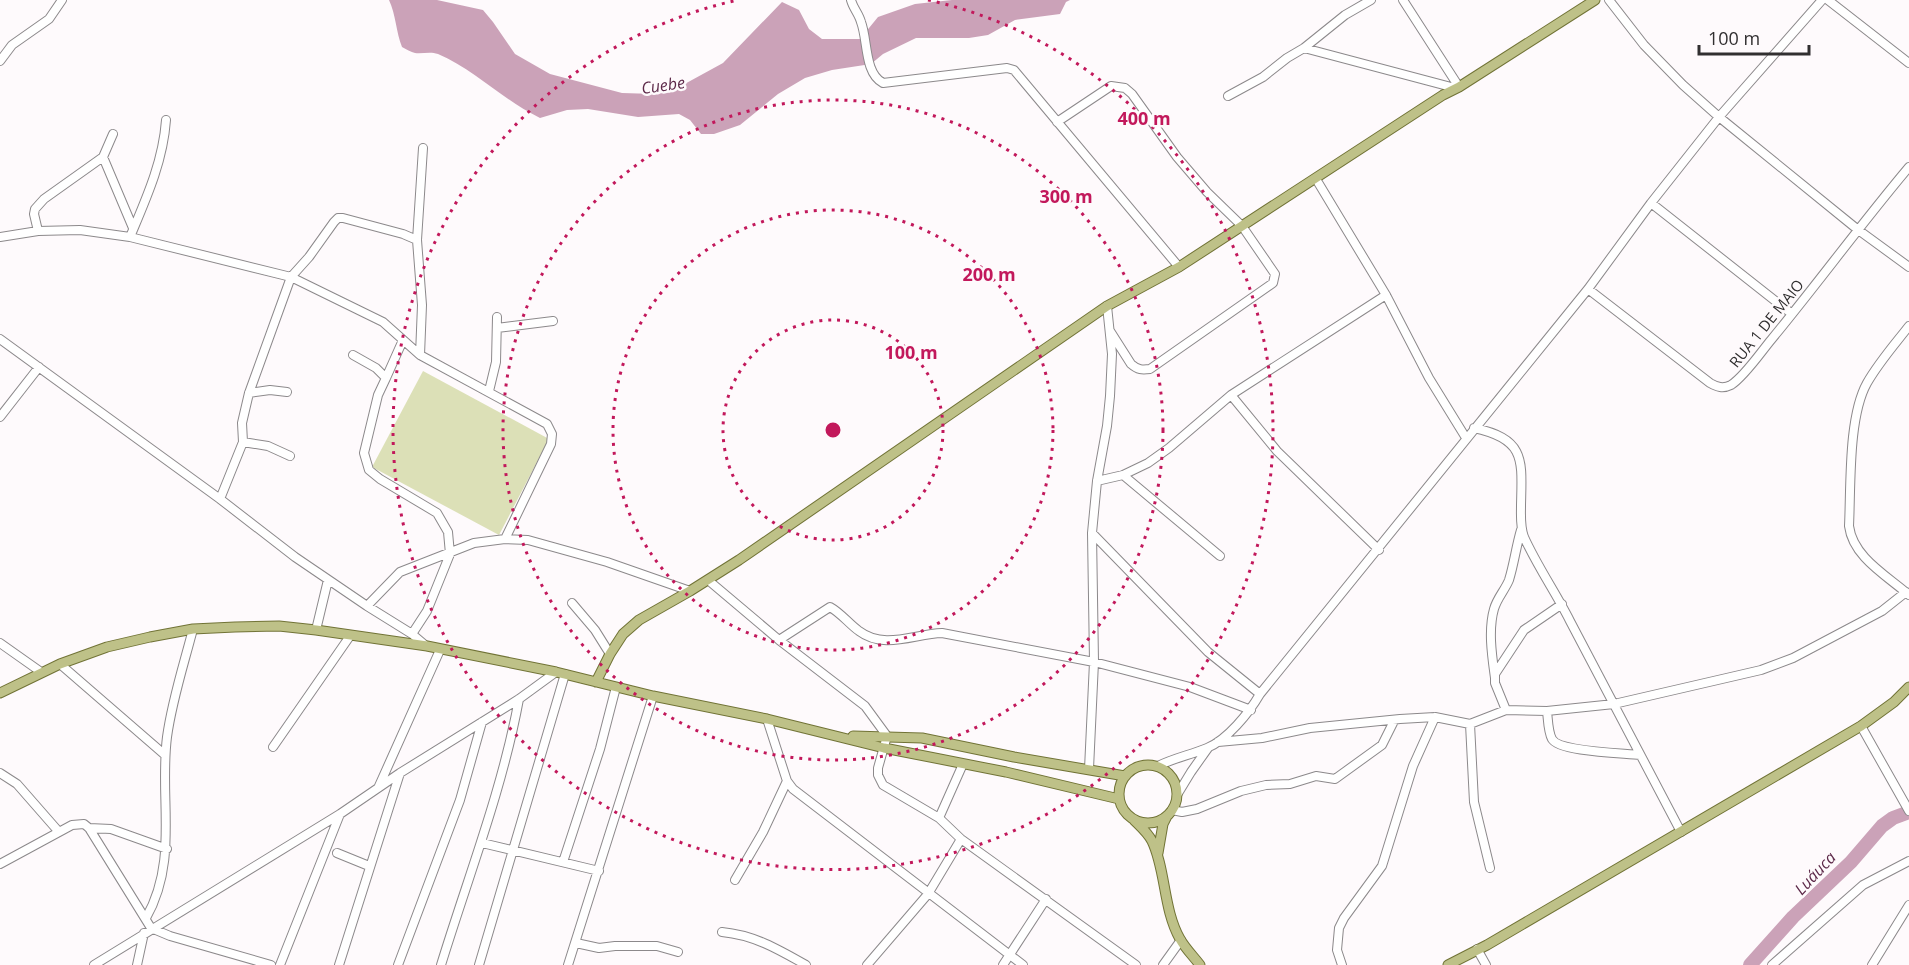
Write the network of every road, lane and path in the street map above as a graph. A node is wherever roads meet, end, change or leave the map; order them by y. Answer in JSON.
{"nodes":[{"id":1,"x":62,"y":0,"type":"edge"},
{"id":2,"x":851,"y":0,"type":"edge"},
{"id":3,"x":1371,"y":0,"type":"edge"},
{"id":4,"x":1403,"y":0,"type":"edge"},
{"id":5,"x":1595,"y":0,"type":"edge"},
{"id":6,"x":1609,"y":0,"type":"edge"},
{"id":7,"x":1822,"y":0,"type":"edge"},
{"id":8,"x":1828,"y":0,"type":"edge"},
{"id":9,"x":1304,"y":48,"type":"junction"},
{"id":10,"x":0,"y":61,"type":"edge"},
{"id":11,"x":1909,"y":63,"type":"edge"},
{"id":12,"x":1457,"y":88,"type":"junction"},
{"id":13,"x":1228,"y":96,"type":"dead end"},
{"id":14,"x":1719,"y":117,"type":"junction"},
{"id":15,"x":166,"y":120,"type":"dead end"},
{"id":16,"x":1057,"y":122,"type":"junction"},
{"id":17,"x":113,"y":134,"type":"dead end"},
{"id":18,"x":423,"y":148,"type":"dead end"},
{"id":19,"x":103,"y":158,"type":"junction"},
{"id":20,"x":1909,"y":167,"type":"edge"},
{"id":21,"x":1316,"y":179,"type":"junction"},
{"id":22,"x":1652,"y":203,"type":"junction"},
{"id":23,"x":1242,"y":226,"type":"junction"},
{"id":24,"x":1857,"y":229,"type":"junction"},
{"id":25,"x":38,"y":231,"type":"junction"},
{"id":26,"x":132,"y":233,"type":"junction"},
{"id":27,"x":0,"y":237,"type":"edge"},
{"id":28,"x":417,"y":240,"type":"junction"},
{"id":29,"x":1179,"y":267,"type":"junction"},
{"id":30,"x":1909,"y":267,"type":"edge"},
{"id":31,"x":291,"y":278,"type":"junction"},
{"id":32,"x":1588,"y":289,"type":"junction"},
{"id":33,"x":1386,"y":295,"type":"junction"},
{"id":34,"x":1107,"y":306,"type":"junction"},
{"id":35,"x":1792,"y":314,"type":"junction"},
{"id":36,"x":497,"y":317,"type":"dead end"},
{"id":37,"x":553,"y":321,"type":"dead end"},
{"id":38,"x":1909,"y":326,"type":"edge"},
{"id":39,"x":497,"y":328,"type":"junction"},
{"id":40,"x":1110,"y":331,"type":"junction"},
{"id":41,"x":0,"y":339,"type":"edge"},
{"id":42,"x":403,"y":340,"type":"junction"},
{"id":43,"x":353,"y":355,"type":"dead end"},
{"id":44,"x":420,"y":355,"type":"junction"},
{"id":45,"x":39,"y":367,"type":"junction"},
{"id":46,"x":386,"y":378,"type":"junction"},
{"id":47,"x":489,"y":391,"type":"junction"},
{"id":48,"x":287,"y":392,"type":"dead end"},
{"id":49,"x":249,"y":393,"type":"junction"},
{"id":50,"x":1231,"y":395,"type":"junction"},
{"id":51,"x":0,"y":417,"type":"edge"},
{"id":52,"x":1474,"y":428,"type":"junction"},
{"id":53,"x":1466,"y":438,"type":"junction"},
{"id":54,"x":243,"y":442,"type":"junction"},
{"id":55,"x":290,"y":456,"type":"dead end"},
{"id":56,"x":1123,"y":475,"type":"junction"},
{"id":57,"x":1097,"y":481,"type":"junction"},
{"id":58,"x":220,"y":499,"type":"junction"},
{"id":59,"x":1522,"y":529,"type":"junction"},
{"id":60,"x":1092,"y":533,"type":"junction"},
{"id":61,"x":505,"y":539,"type":"junction"},
{"id":62,"x":1379,"y":550,"type":"junction"},
{"id":63,"x":450,"y":554,"type":"junction"},
{"id":64,"x":1220,"y":555,"type":"dead end"},
{"id":65,"x":708,"y":579,"type":"junction"},
{"id":66,"x":328,"y":580,"type":"junction"},
{"id":67,"x":690,"y":591,"type":"junction"},
{"id":68,"x":1908,"y":594,"type":"edge"},
{"id":69,"x":573,"y":603,"type":"dead end"},
{"id":70,"x":1562,"y":604,"type":"junction"},
{"id":71,"x":367,"y":606,"type":"junction"},
{"id":72,"x":194,"y":629,"type":"junction"},
{"id":73,"x":316,"y":630,"type":"junction"},
{"id":74,"x":412,"y":634,"type":"junction"},
{"id":75,"x":350,"y":636,"type":"junction"},
{"id":76,"x":779,"y":640,"type":"junction"},
{"id":77,"x":0,"y":644,"type":"edge"},
{"id":78,"x":426,"y":646,"type":"junction"},
{"id":79,"x":440,"y":650,"type":"junction"},
{"id":80,"x":610,"y":654,"type":"junction"},
{"id":81,"x":1094,"y":662,"type":"junction"},
{"id":82,"x":60,"y":664,"type":"junction"},
{"id":83,"x":41,"y":672,"type":"junction"},
{"id":84,"x":560,"y":673,"type":"junction"},
{"id":85,"x":1495,"y":678,"type":"junction"},
{"id":86,"x":596,"y":682,"type":"junction"},
{"id":87,"x":616,"y":687,"type":"junction"},
{"id":88,"x":1909,"y":687,"type":"edge"},
{"id":89,"x":0,"y":693,"type":"edge"},
{"id":90,"x":1260,"y":694,"type":"junction"},
{"id":91,"x":653,"y":696,"type":"junction"},
{"id":92,"x":519,"y":699,"type":"junction"},
{"id":93,"x":1614,"y":704,"type":"junction"},
{"id":94,"x":1251,"y":710,"type":"junction"},
{"id":95,"x":1506,"y":710,"type":"junction"},
{"id":96,"x":1547,"y":711,"type":"junction"},
{"id":97,"x":1435,"y":717,"type":"junction"},
{"id":98,"x":767,"y":719,"type":"junction"},
{"id":99,"x":1394,"y":721,"type":"junction"},
{"id":100,"x":482,"y":722,"type":"junction"},
{"id":101,"x":1470,"y":724,"type":"junction"},
{"id":102,"x":1861,"y":726,"type":"junction"},
{"id":103,"x":839,"y":736,"type":"junction"},
{"id":104,"x":887,"y":736,"type":"junction"},
{"id":105,"x":1217,"y":742,"type":"junction"},
{"id":106,"x":273,"y":747,"type":"dead end"},
{"id":107,"x":1209,"y":747,"type":"junction"},
{"id":108,"x":884,"y":748,"type":"junction"},
{"id":109,"x":165,"y":755,"type":"junction"},
{"id":110,"x":1640,"y":755,"type":"junction"},
{"id":111,"x":963,"y":764,"type":"junction"},
{"id":112,"x":1158,"y":766,"type":"junction"},
{"id":113,"x":1089,"y":769,"type":"junction"},
{"id":114,"x":0,"y":773,"type":"edge"},
{"id":115,"x":400,"y":773,"type":"junction"},
{"id":116,"x":1125,"y":776,"type":"junction"},
{"id":117,"x":787,"y":781,"type":"junction"},
{"id":118,"x":379,"y":786,"type":"junction"},
{"id":119,"x":1177,"y":795,"type":"junction"},
{"id":120,"x":1119,"y":799,"type":"junction"},
{"id":121,"x":1909,"y":811,"type":"edge"},
{"id":122,"x":1170,"y":813,"type":"junction"},
{"id":123,"x":340,"y":814,"type":"junction"},
{"id":124,"x":939,"y":818,"type":"junction"},
{"id":125,"x":1134,"y":820,"type":"junction"},
{"id":126,"x":89,"y":828,"type":"junction"},
{"id":127,"x":58,"y":832,"type":"junction"},
{"id":128,"x":1681,"y":832,"type":"junction"},
{"id":129,"x":961,"y":839,"type":"junction"},
{"id":130,"x":482,"y":843,"type":"junction"},
{"id":131,"x":166,"y":849,"type":"junction"},
{"id":132,"x":513,"y":851,"type":"junction"},
{"id":133,"x":337,"y":853,"type":"dead end"},
{"id":134,"x":1158,"y":856,"type":"junction"},
{"id":135,"x":1909,"y":861,"type":"edge"},
{"id":136,"x":563,"y":862,"type":"junction"},
{"id":137,"x":0,"y":864,"type":"edge"},
{"id":138,"x":369,"y":866,"type":"junction"},
{"id":139,"x":1490,"y":868,"type":"dead end"},
{"id":140,"x":599,"y":871,"type":"junction"},
{"id":141,"x":735,"y":880,"type":"dead end"},
{"id":142,"x":928,"y":894,"type":"junction"},
{"id":143,"x":1046,"y":899,"type":"junction"},
{"id":144,"x":1909,"y":904,"type":"edge"},
{"id":145,"x":146,"y":918,"type":"junction"},
{"id":146,"x":151,"y":928,"type":"junction"},
{"id":147,"x":722,"y":932,"type":"dead end"},
{"id":148,"x":144,"y":933,"type":"junction"},
{"id":149,"x":1180,"y":940,"type":"junction"},
{"id":150,"x":576,"y":943,"type":"junction"},
{"id":151,"x":1477,"y":949,"type":"junction"},
{"id":152,"x":678,"y":952,"type":"dead end"},
{"id":153,"x":1010,"y":954,"type":"junction"},
{"id":154,"x":93,"y":965,"type":"edge"},
{"id":155,"x":137,"y":965,"type":"edge"},
{"id":156,"x":271,"y":965,"type":"edge"},
{"id":157,"x":280,"y":965,"type":"edge"},
{"id":158,"x":339,"y":965,"type":"edge"},
{"id":159,"x":398,"y":965,"type":"edge"},
{"id":160,"x":441,"y":965,"type":"edge"},
{"id":161,"x":479,"y":965,"type":"edge"},
{"id":162,"x":568,"y":965,"type":"edge"},
{"id":163,"x":806,"y":965,"type":"edge"},
{"id":164,"x":867,"y":965,"type":"edge"},
{"id":165,"x":1003,"y":965,"type":"edge"},
{"id":166,"x":1023,"y":965,"type":"edge"},
{"id":167,"x":1136,"y":965,"type":"edge"},
{"id":168,"x":1162,"y":965,"type":"edge"},
{"id":169,"x":1200,"y":965,"type":"edge"},
{"id":170,"x":1342,"y":965,"type":"edge"},
{"id":171,"x":1448,"y":965,"type":"edge"},
{"id":172,"x":1486,"y":965,"type":"edge"},
{"id":173,"x":1772,"y":965,"type":"edge"},
{"id":174,"x":1872,"y":965,"type":"edge"}],
"edges":[{"from":1,"to":10,"type":"street"},
{"from":2,"to":16,"type":"street"},
{"from":3,"to":9,"type":"street"},
{"from":4,"to":12,"type":"street"},
{"from":5,"to":12,"type":"main road"},
{"from":6,"to":14,"type":"street"},
{"from":7,"to":14,"type":"street"},
{"from":8,"to":11,"type":"street"},
{"from":9,"to":12,"type":"street"},
{"from":9,"to":13,"type":"street"},
{"from":12,"to":21,"type":"main road"},
{"from":14,"to":22,"type":"street"},
{"from":14,"to":24,"type":"street"},
{"from":15,"to":26,"type":"street"},
{"from":16,"to":23,"type":"street"},
{"from":16,"to":29,"type":"street"},
{"from":17,"to":19,"type":"street"},
{"from":18,"to":28,"type":"street"},
{"from":19,"to":25,"type":"street"},
{"from":19,"to":26,"type":"street"},
{"from":20,"to":24,"type":"street","name":"RUA 1 DE MAIO"},
{"from":21,"to":23,"type":"main road"},
{"from":21,"to":33,"type":"street"},
{"from":22,"to":32,"type":"street"},
{"from":22,"to":35,"type":"street"},
{"from":23,"to":29,"type":"main road"},
{"from":23,"to":40,"type":"street"},
{"from":24,"to":30,"type":"street"},
{"from":24,"to":35,"type":"street","name":"RUA 1 DE MAIO"},
{"from":25,"to":26,"type":"street"},
{"from":25,"to":27,"type":"street"},
{"from":26,"to":31,"type":"street"},
{"from":28,"to":31,"type":"street"},
{"from":28,"to":44,"type":"street"},
{"from":29,"to":34,"type":"main road"},
{"from":31,"to":42,"type":"street"},
{"from":31,"to":49,"type":"street"},
{"from":32,"to":35,"type":"street","name":"RUA 1 DE MAIO"},
{"from":32,"to":52,"type":"street"},
{"from":33,"to":50,"type":"street"},
{"from":33,"to":53,"type":"street"},
{"from":34,"to":40,"type":"street"},
{"from":34,"to":65,"type":"main road"},
{"from":36,"to":39,"type":"street"},
{"from":37,"to":39,"type":"street"},
{"from":38,"to":68,"type":"street"},
{"from":39,"to":47,"type":"street"},
{"from":40,"to":57,"type":"street"},
{"from":41,"to":45,"type":"street"},
{"from":42,"to":44,"type":"street"},
{"from":42,"to":46,"type":"street"},
{"from":43,"to":46,"type":"street"},
{"from":44,"to":47,"type":"street"},
{"from":45,"to":51,"type":"street"},
{"from":45,"to":58,"type":"street"},
{"from":46,"to":63,"type":"street"},
{"from":47,"to":61,"type":"street"},
{"from":48,"to":49,"type":"street"},
{"from":49,"to":54,"type":"street"},
{"from":50,"to":56,"type":"street"},
{"from":50,"to":62,"type":"street"},
{"from":52,"to":53,"type":"street"},
{"from":52,"to":59,"type":"street"},
{"from":53,"to":62,"type":"street"},
{"from":54,"to":55,"type":"street"},
{"from":54,"to":58,"type":"street"},
{"from":56,"to":57,"type":"street"},
{"from":56,"to":64,"type":"street"},
{"from":57,"to":60,"type":"street"},
{"from":58,"to":66,"type":"street"},
{"from":59,"to":70,"type":"street"},
{"from":59,"to":85,"type":"street"},
{"from":60,"to":81,"type":"street"},
{"from":60,"to":90,"type":"street"},
{"from":61,"to":63,"type":"street"},
{"from":61,"to":67,"type":"street"},
{"from":62,"to":90,"type":"street"},
{"from":63,"to":71,"type":"street"},
{"from":63,"to":74,"type":"street"},
{"from":65,"to":67,"type":"main road"},
{"from":65,"to":76,"type":"street"},
{"from":66,"to":71,"type":"street"},
{"from":66,"to":73,"type":"street"},
{"from":67,"to":80,"type":"main road"},
{"from":68,"to":93,"type":"street"},
{"from":69,"to":80,"type":"street"},
{"from":70,"to":85,"type":"street"},
{"from":70,"to":93,"type":"street"},
{"from":71,"to":74,"type":"street"},
{"from":72,"to":73,"type":"main road"},
{"from":72,"to":82,"type":"main road"},
{"from":72,"to":109,"type":"street"},
{"from":73,"to":75,"type":"main road"},
{"from":74,"to":78,"type":"street"},
{"from":75,"to":78,"type":"main road"},
{"from":75,"to":106,"type":"street"},
{"from":76,"to":81,"type":"street"},
{"from":76,"to":104,"type":"street"},
{"from":77,"to":83,"type":"street"},
{"from":78,"to":79,"type":"main road"},
{"from":79,"to":84,"type":"main road"},
{"from":79,"to":118,"type":"street"},
{"from":80,"to":86,"type":"main road"},
{"from":81,"to":94,"type":"street"},
{"from":81,"to":113,"type":"street"},
{"from":82,"to":83,"type":"main road"},
{"from":82,"to":109,"type":"street"},
{"from":83,"to":89,"type":"main road"},
{"from":84,"to":86,"type":"main road"},
{"from":84,"to":92,"type":"street"},
{"from":84,"to":132,"type":"street"},
{"from":85,"to":95,"type":"street"},
{"from":86,"to":87,"type":"main road"},
{"from":87,"to":91,"type":"main road"},
{"from":87,"to":136,"type":"street"},
{"from":88,"to":102,"type":"main road"},
{"from":90,"to":94,"type":"street"},
{"from":91,"to":98,"type":"main road"},
{"from":91,"to":140,"type":"street"},
{"from":92,"to":100,"type":"street"},
{"from":92,"to":130,"type":"street"},
{"from":93,"to":96,"type":"street"},
{"from":93,"to":110,"type":"street"},
{"from":94,"to":105,"type":"street"},
{"from":95,"to":96,"type":"street"},
{"from":95,"to":101,"type":"street"},
{"from":96,"to":110,"type":"street"},
{"from":97,"to":99,"type":"street"},
{"from":97,"to":101,"type":"street"},
{"from":97,"to":170,"type":"street"},
{"from":98,"to":103,"type":"main road"},
{"from":98,"to":117,"type":"street"},
{"from":99,"to":105,"type":"street"},
{"from":99,"to":122,"type":"street"},
{"from":100,"to":115,"type":"street"},
{"from":100,"to":159,"type":"street"},
{"from":101,"to":139,"type":"street"},
{"from":102,"to":121,"type":"street"},
{"from":102,"to":128,"type":"main road"},
{"from":103,"to":104,"type":"main road"},
{"from":103,"to":108,"type":"main road"},
{"from":104,"to":108,"type":"street"},
{"from":104,"to":113,"type":"main road"},
{"from":105,"to":107,"type":"street"},
{"from":107,"to":112,"type":"street"},
{"from":107,"to":119,"type":"street"},
{"from":108,"to":111,"type":"main road"},
{"from":108,"to":124,"type":"street"},
{"from":109,"to":131,"type":"street"},
{"from":110,"to":128,"type":"street"},
{"from":111,"to":120,"type":"main road"},
{"from":111,"to":124,"type":"street"},
{"from":112,"to":116,"type":"main road"},
{"from":112,"to":119,"type":"main road"},
{"from":113,"to":116,"type":"main road"},
{"from":114,"to":127,"type":"street"},
{"from":115,"to":118,"type":"street"},
{"from":115,"to":138,"type":"street"},
{"from":116,"to":120,"type":"main road"},
{"from":117,"to":141,"type":"street"},
{"from":117,"to":142,"type":"street"},
{"from":118,"to":123,"type":"street"},
{"from":119,"to":122,"type":"main road"},
{"from":120,"to":125,"type":"main road"},
{"from":122,"to":125,"type":"main road"},
{"from":122,"to":134,"type":"main road"},
{"from":123,"to":146,"type":"street"},
{"from":123,"to":157,"type":"street"},
{"from":124,"to":129,"type":"street"},
{"from":125,"to":134,"type":"main road"},
{"from":126,"to":127,"type":"street"},
{"from":126,"to":131,"type":"street"},
{"from":126,"to":145,"type":"street"},
{"from":127,"to":137,"type":"street"},
{"from":128,"to":151,"type":"main road"},
{"from":129,"to":142,"type":"street"},
{"from":129,"to":143,"type":"street"},
{"from":130,"to":132,"type":"street"},
{"from":130,"to":160,"type":"street"},
{"from":131,"to":145,"type":"street"},
{"from":132,"to":136,"type":"street"},
{"from":132,"to":161,"type":"street"},
{"from":133,"to":138,"type":"street"},
{"from":134,"to":149,"type":"main road"},
{"from":135,"to":173,"type":"street"},
{"from":136,"to":140,"type":"street"},
{"from":138,"to":158,"type":"street"},
{"from":140,"to":150,"type":"street"},
{"from":142,"to":153,"type":"street"},
{"from":142,"to":164,"type":"street"},
{"from":143,"to":153,"type":"street"},
{"from":143,"to":167,"type":"street"},
{"from":144,"to":174,"type":"street"},
{"from":145,"to":146,"type":"street"},
{"from":146,"to":148,"type":"street"},
{"from":146,"to":156,"type":"street"},
{"from":147,"to":163,"type":"street"},
{"from":148,"to":154,"type":"street"},
{"from":148,"to":155,"type":"street"},
{"from":149,"to":168,"type":"street"},
{"from":149,"to":169,"type":"main road"},
{"from":150,"to":152,"type":"street"},
{"from":150,"to":162,"type":"street"},
{"from":151,"to":171,"type":"main road"},
{"from":151,"to":172,"type":"street"},
{"from":153,"to":165,"type":"street"},
{"from":153,"to":166,"type":"street"}]}
